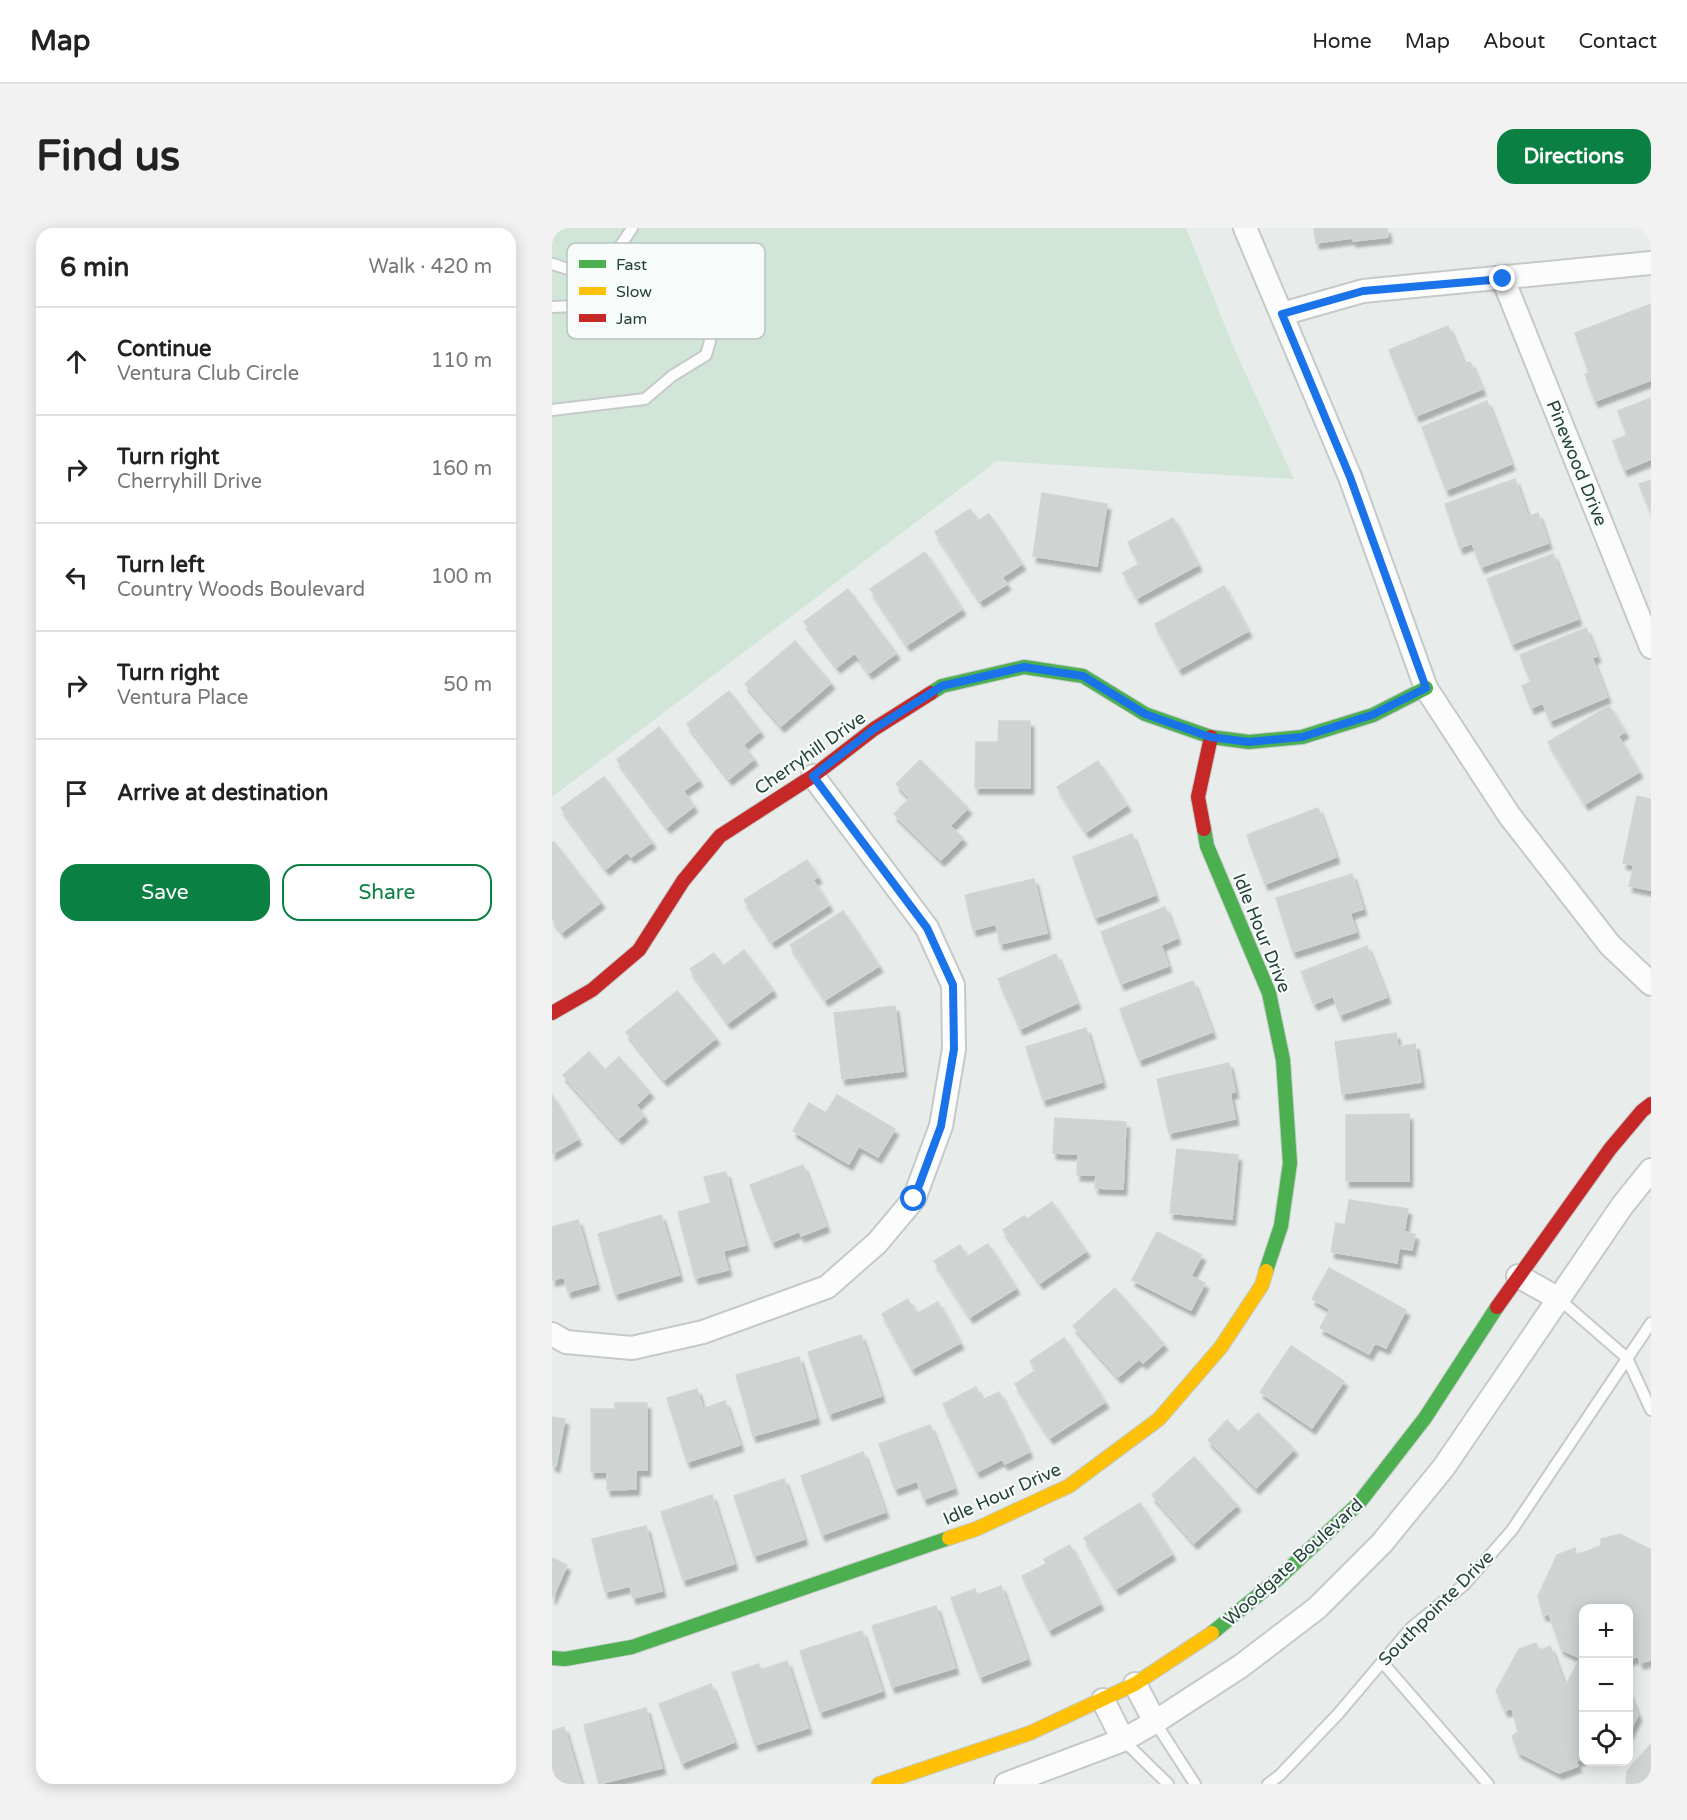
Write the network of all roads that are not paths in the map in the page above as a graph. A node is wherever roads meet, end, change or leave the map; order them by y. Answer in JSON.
{"nodes":[{"id":1,"x":632,"y":228,"type":"edge"},
{"id":2,"x":1245,"y":228,"type":"edge"},
{"id":3,"x":620,"y":243,"type":"edge"},
{"id":4,"x":1651,"y":263,"type":"edge"},
{"id":5,"x":552,"y":264,"type":"edge"},
{"id":6,"x":567,"y":268,"type":"edge"},
{"id":7,"x":1503,"y":279,"type":"junction"},
{"id":8,"x":567,"y":306,"type":"edge"},
{"id":9,"x":552,"y":307,"type":"edge"},
{"id":10,"x":1282,"y":314,"type":"junction"},
{"id":11,"x":710,"y":339,"type":"edge"},
{"id":12,"x":552,"y":410,"type":"edge"},
{"id":13,"x":1651,"y":647,"type":"edge"},
{"id":14,"x":1426,"y":688,"type":"junction"},
{"id":15,"x":1210,"y":737,"type":"junction"},
{"id":16,"x":813,"y":776,"type":"junction"},
{"id":17,"x":1651,"y":984,"type":"edge"},
{"id":18,"x":552,"y":1013,"type":"edge"},
{"id":19,"x":1651,"y":1104,"type":"edge"},
{"id":20,"x":1651,"y":1170,"type":"edge"},
{"id":21,"x":1518,"y":1276,"type":"junction"},
{"id":22,"x":1559,"y":1299,"type":"junction"},
{"id":23,"x":1651,"y":1323,"type":"edge"},
{"id":24,"x":552,"y":1335,"type":"edge"},
{"id":25,"x":1627,"y":1358,"type":"junction"},
{"id":26,"x":1651,"y":1410,"type":"edge"},
{"id":27,"x":552,"y":1658,"type":"edge"},
{"id":28,"x":1382,"y":1662,"type":"junction"},
{"id":29,"x":1135,"y":1684,"type":"junction"},
{"id":30,"x":1103,"y":1700,"type":"junction"},
{"id":31,"x":1155,"y":1722,"type":"junction"},
{"id":32,"x":1122,"y":1740,"type":"junction"},
{"id":33,"x":879,"y":1784,"type":"edge"},
{"id":34,"x":1006,"y":1784,"type":"edge"},
{"id":35,"x":1168,"y":1784,"type":"edge"},
{"id":36,"x":1195,"y":1784,"type":"edge"},
{"id":37,"x":1268,"y":1784,"type":"edge"},
{"id":38,"x":1488,"y":1784,"type":"edge"}],
"edges":[{"from":1,"to":3,"type":"lane"},
{"from":2,"to":10,"type":"street"},
{"from":4,"to":7,"type":"street"},
{"from":5,"to":6,"type":"lane"},
{"from":7,"to":10,"type":"street"},
{"from":7,"to":13,"type":"street","name":"Pinewood Drive"},
{"from":8,"to":9,"type":"lane"},
{"from":10,"to":14,"type":"street"},
{"from":11,"to":12,"type":"lane"},
{"from":14,"to":15,"type":"street","name":"Cherryhill Drive"},
{"from":14,"to":17,"type":"street"},
{"from":15,"to":16,"type":"street","name":"Cherryhill Drive"},
{"from":15,"to":27,"type":"street","name":"Idle Hour Drive"},
{"from":16,"to":18,"type":"street","name":"Cherryhill Drive"},
{"from":16,"to":24,"type":"street"},
{"from":19,"to":21,"type":"street","name":"Woodgate Boulevard"},
{"from":20,"to":22,"type":"street"},
{"from":21,"to":22,"type":"street"},
{"from":21,"to":29,"type":"street","name":"Woodgate Boulevard"},
{"from":22,"to":25,"type":"lane"},
{"from":22,"to":31,"type":"street"},
{"from":23,"to":25,"type":"lane","name":"Southpointe Drive"},
{"from":25,"to":26,"type":"lane"},
{"from":25,"to":28,"type":"lane","name":"Southpointe Drive"},
{"from":28,"to":37,"type":"lane","name":"Southpointe Drive"},
{"from":28,"to":38,"type":"lane"},
{"from":29,"to":30,"type":"street","name":"Woodgate Boulevard"},
{"from":29,"to":31,"type":"street"},
{"from":30,"to":32,"type":"street"},
{"from":30,"to":33,"type":"street","name":"Woodgate Boulevard"},
{"from":31,"to":32,"type":"street"},
{"from":31,"to":36,"type":"lane"},
{"from":32,"to":34,"type":"street"},
{"from":32,"to":35,"type":"lane"}]}
